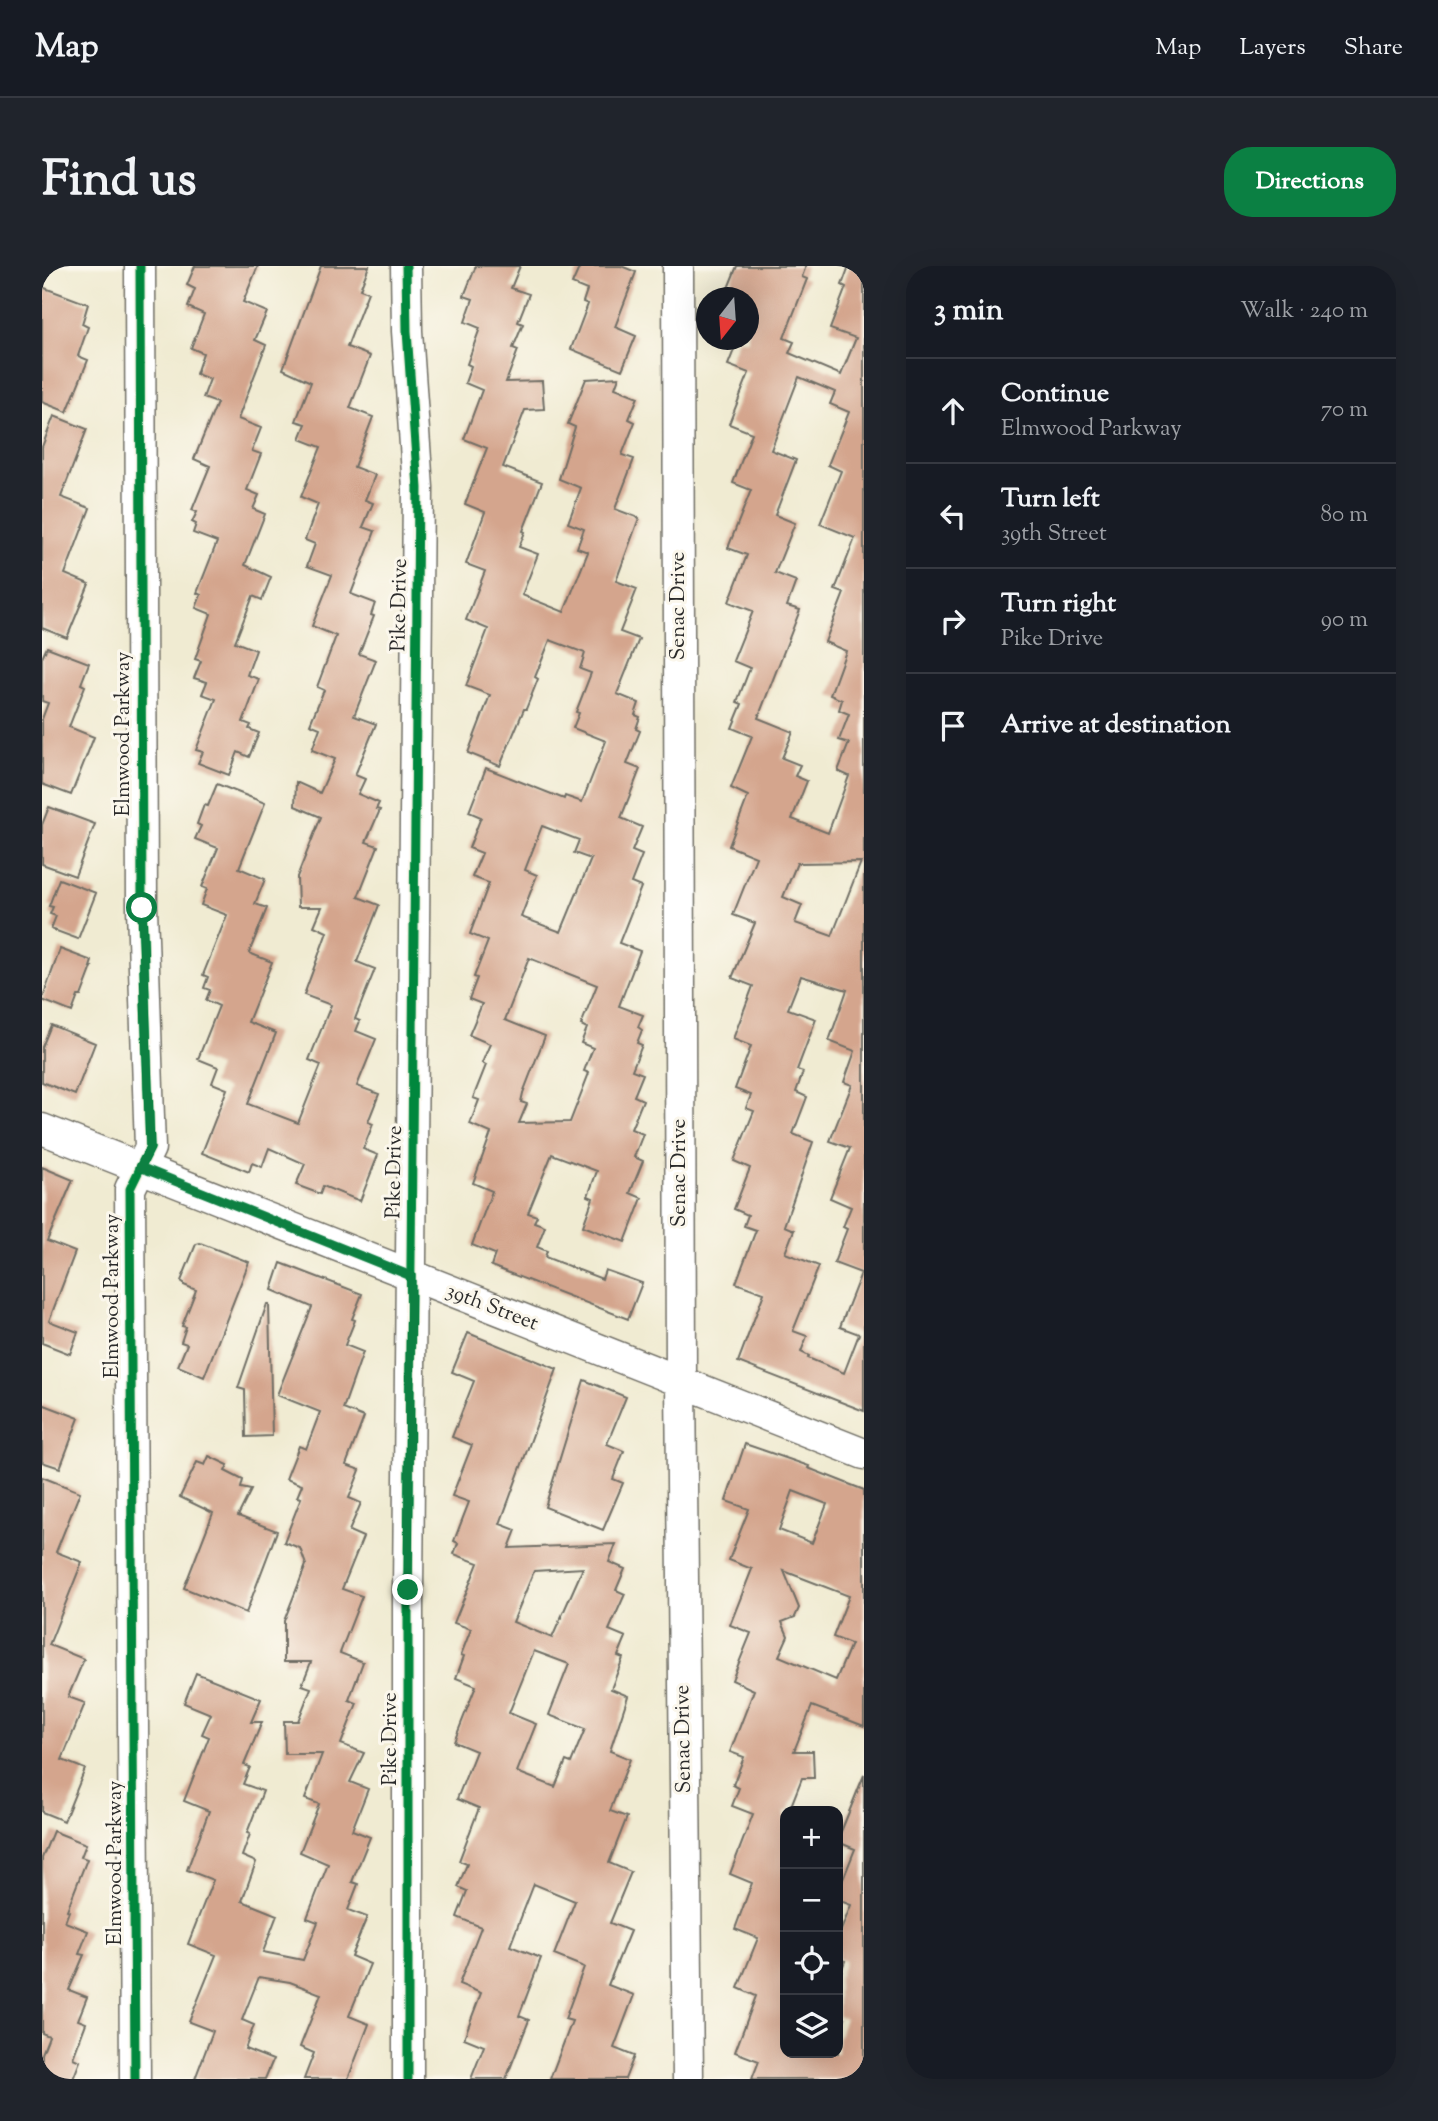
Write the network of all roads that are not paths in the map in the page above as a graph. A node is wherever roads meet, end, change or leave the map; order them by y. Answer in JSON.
{"nodes":[{"id":1,"x":139,"y":266,"type":"edge"},
{"id":2,"x":406,"y":266,"type":"edge"},
{"id":3,"x":678,"y":266,"type":"edge"},
{"id":4,"x":42,"y":1129,"type":"edge"},
{"id":5,"x":140,"y":1167,"type":"junction"},
{"id":6,"x":411,"y":1276,"type":"junction"},
{"id":7,"x":681,"y":1382,"type":"junction"},
{"id":8,"x":864,"y":1454,"type":"edge"},
{"id":9,"x":135,"y":2079,"type":"edge"},
{"id":10,"x":408,"y":2079,"type":"edge"},
{"id":11,"x":688,"y":2079,"type":"edge"}],
"edges":[{"from":1,"to":5,"type":"street","name":"Elmwood Parkway"},
{"from":2,"to":6,"type":"street","name":"Pike Drive"},
{"from":3,"to":7,"type":"street","name":"Senac Drive"},
{"from":4,"to":5,"type":"street","name":"39th Street"},
{"from":5,"to":6,"type":"street","name":"39th Street"},
{"from":5,"to":9,"type":"street","name":"Elmwood Parkway"},
{"from":6,"to":7,"type":"street","name":"39th Street"},
{"from":6,"to":10,"type":"street","name":"Pike Drive"},
{"from":7,"to":8,"type":"street","name":"39th Street"},
{"from":7,"to":11,"type":"street","name":"Senac Drive"}]}
